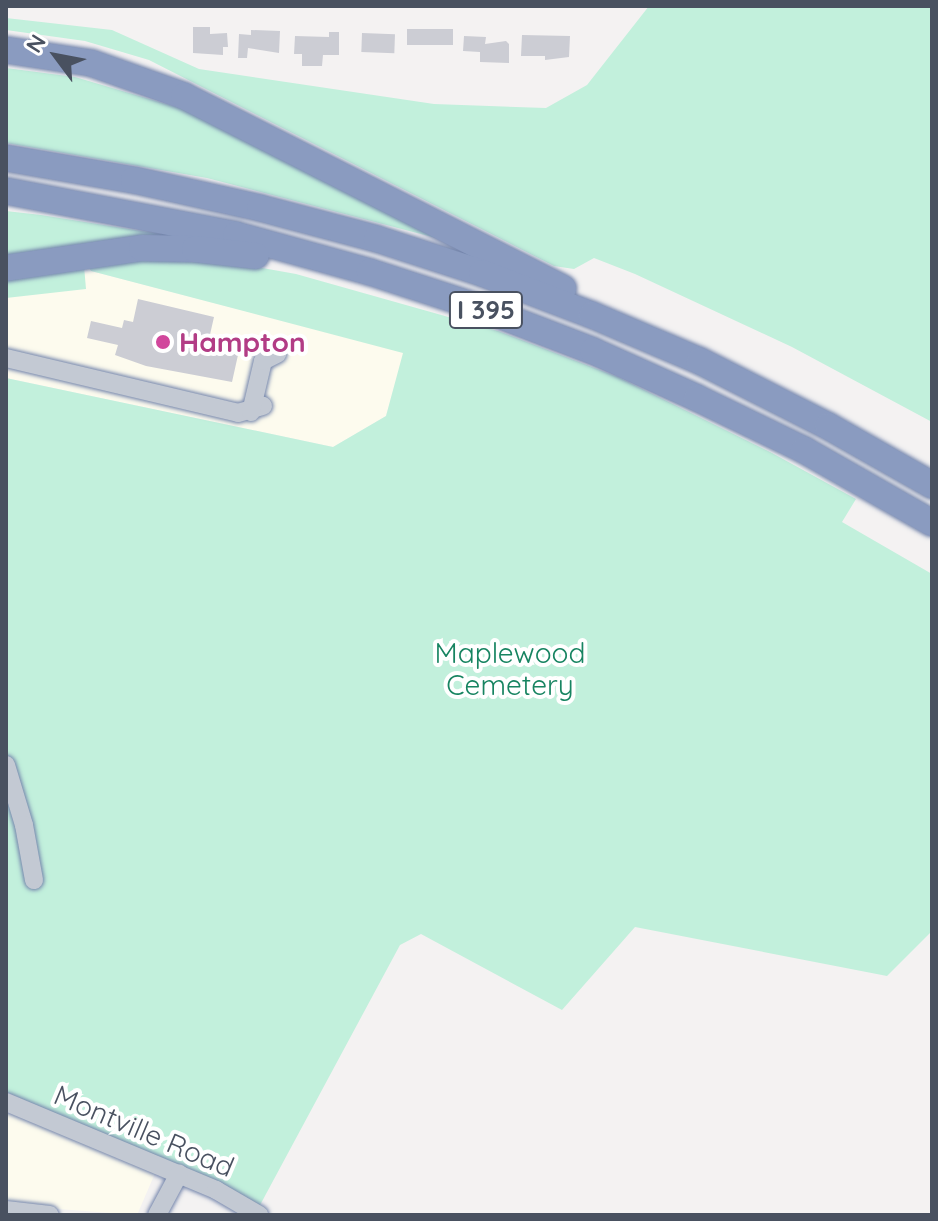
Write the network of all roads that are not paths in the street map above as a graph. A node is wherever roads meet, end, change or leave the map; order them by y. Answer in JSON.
{"nodes":[{"id":1,"x":6,"y":50,"type":"edge"},
{"id":2,"x":6,"y":158,"type":"edge"},
{"id":3,"x":6,"y":191,"type":"edge"},
{"id":4,"x":341,"y":264,"type":"junction"},
{"id":5,"x":6,"y":268,"type":"edge"},
{"id":6,"x":619,"y":325,"type":"junction"},
{"id":7,"x":277,"y":354,"type":"dead end"},
{"id":8,"x":6,"y":358,"type":"edge"},
{"id":9,"x":932,"y":485,"type":"edge"},
{"id":10,"x":932,"y":523,"type":"edge"},
{"id":11,"x":6,"y":765,"type":"edge"},
{"id":12,"x":34,"y":880,"type":"dead end"},
{"id":13,"x":6,"y":1102,"type":"edge"},
{"id":14,"x":179,"y":1174,"type":"junction"},
{"id":15,"x":6,"y":1210,"type":"edge"},
{"id":16,"x":50,"y":1215,"type":"edge"},
{"id":17,"x":157,"y":1215,"type":"edge"},
{"id":18,"x":259,"y":1215,"type":"edge"}],
"edges":[{"from":1,"to":6,"type":"highway"},
{"from":2,"to":6,"type":"highway","number":"I 395"},
{"from":3,"to":4,"type":"highway","number":"I 395"},
{"from":4,"to":5,"type":"highway"},
{"from":4,"to":10,"type":"highway","number":"I 395"},
{"from":6,"to":9,"type":"highway","number":"I 395"},
{"from":7,"to":8,"type":"street"},
{"from":11,"to":12,"type":"street"},
{"from":13,"to":14,"type":"street","name":"Montville Road"},
{"from":14,"to":17,"type":"street"},
{"from":14,"to":18,"type":"street","name":"Montville Road"},
{"from":15,"to":16,"type":"street"}]}
